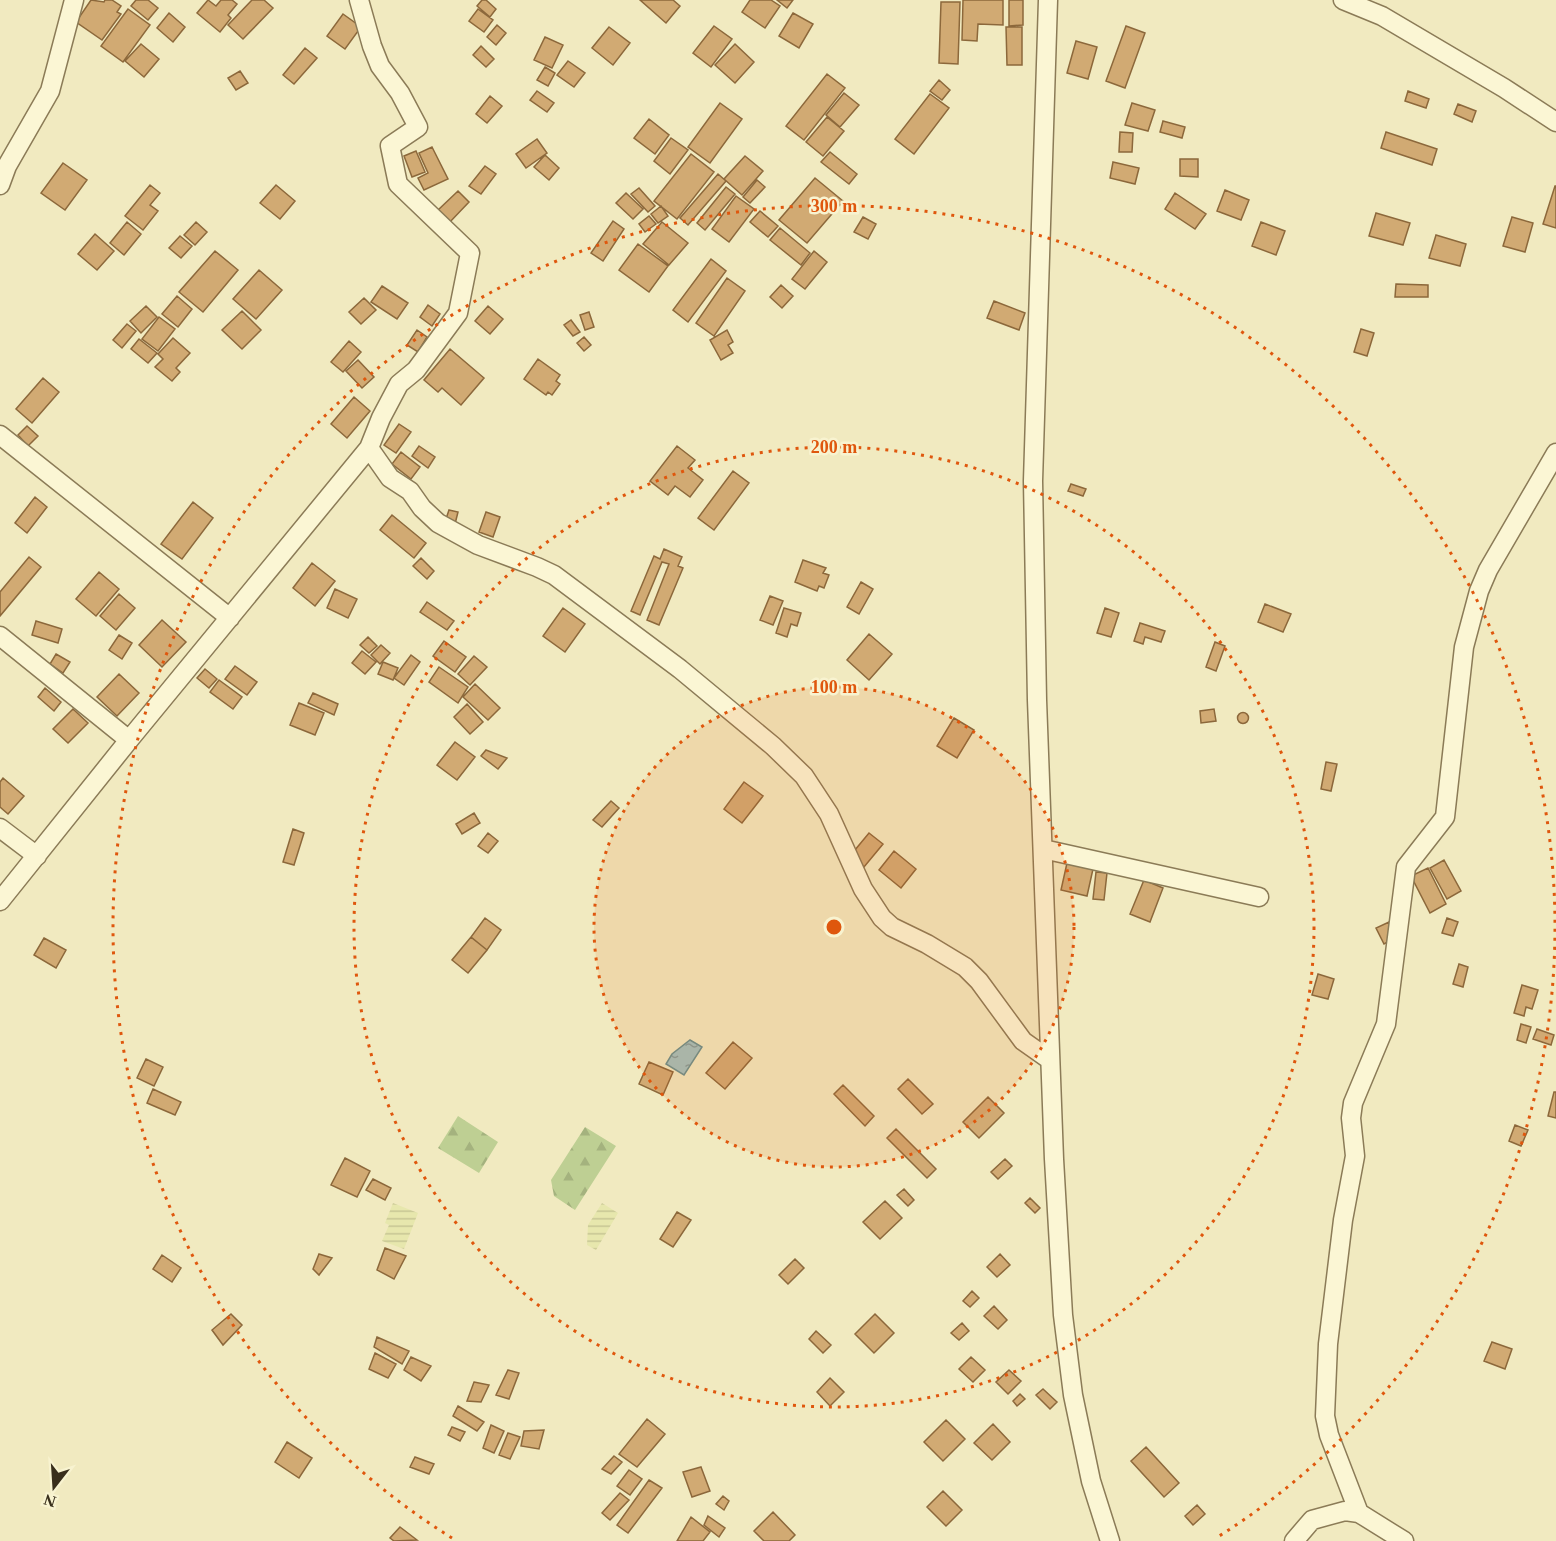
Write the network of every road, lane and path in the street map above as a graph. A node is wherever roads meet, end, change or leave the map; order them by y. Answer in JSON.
{"nodes":[{"id":1,"x":74,"y":0,"type":"edge"},
{"id":2,"x":359,"y":0,"type":"edge"},
{"id":3,"x":1048,"y":0,"type":"edge"},
{"id":4,"x":1343,"y":0,"type":"edge"},
{"id":5,"x":1556,"y":122,"type":"edge"},
{"id":6,"x":0,"y":185,"type":"edge"},
{"id":7,"x":0,"y":435,"type":"edge"},
{"id":8,"x":369,"y":448,"type":"junction"},
{"id":9,"x":1556,"y":453,"type":"edge"},
{"id":10,"x":230,"y":618,"type":"junction"},
{"id":11,"x":0,"y":636,"type":"edge"},
{"id":12,"x":129,"y":740,"type":"junction"},
{"id":13,"x":0,"y":828,"type":"edge"},
{"id":14,"x":1042,"y":849,"type":"junction"},
{"id":15,"x":37,"y":855,"type":"junction"},
{"id":16,"x":1259,"y":897,"type":"dead end"},
{"id":17,"x":0,"y":901,"type":"edge"},
{"id":18,"x":1050,"y":1060,"type":"junction"},
{"id":19,"x":1359,"y":1513,"type":"junction"},
{"id":20,"x":1110,"y":1541,"type":"edge"},
{"id":21,"x":1294,"y":1541,"type":"edge"},
{"id":22,"x":1404,"y":1541,"type":"edge"}],
"edges":[{"from":1,"to":6,"type":"street"},
{"from":2,"to":8,"type":"street"},
{"from":3,"to":14,"type":"street"},
{"from":4,"to":5,"type":"street"},
{"from":7,"to":10,"type":"street"},
{"from":8,"to":10,"type":"street"},
{"from":8,"to":18,"type":"street"},
{"from":9,"to":19,"type":"street"},
{"from":10,"to":12,"type":"street"},
{"from":11,"to":12,"type":"street"},
{"from":12,"to":15,"type":"street"},
{"from":13,"to":15,"type":"street"},
{"from":14,"to":16,"type":"street"},
{"from":14,"to":18,"type":"street"},
{"from":15,"to":17,"type":"street"},
{"from":18,"to":20,"type":"street"},
{"from":19,"to":21,"type":"street"},
{"from":19,"to":22,"type":"street"}]}
